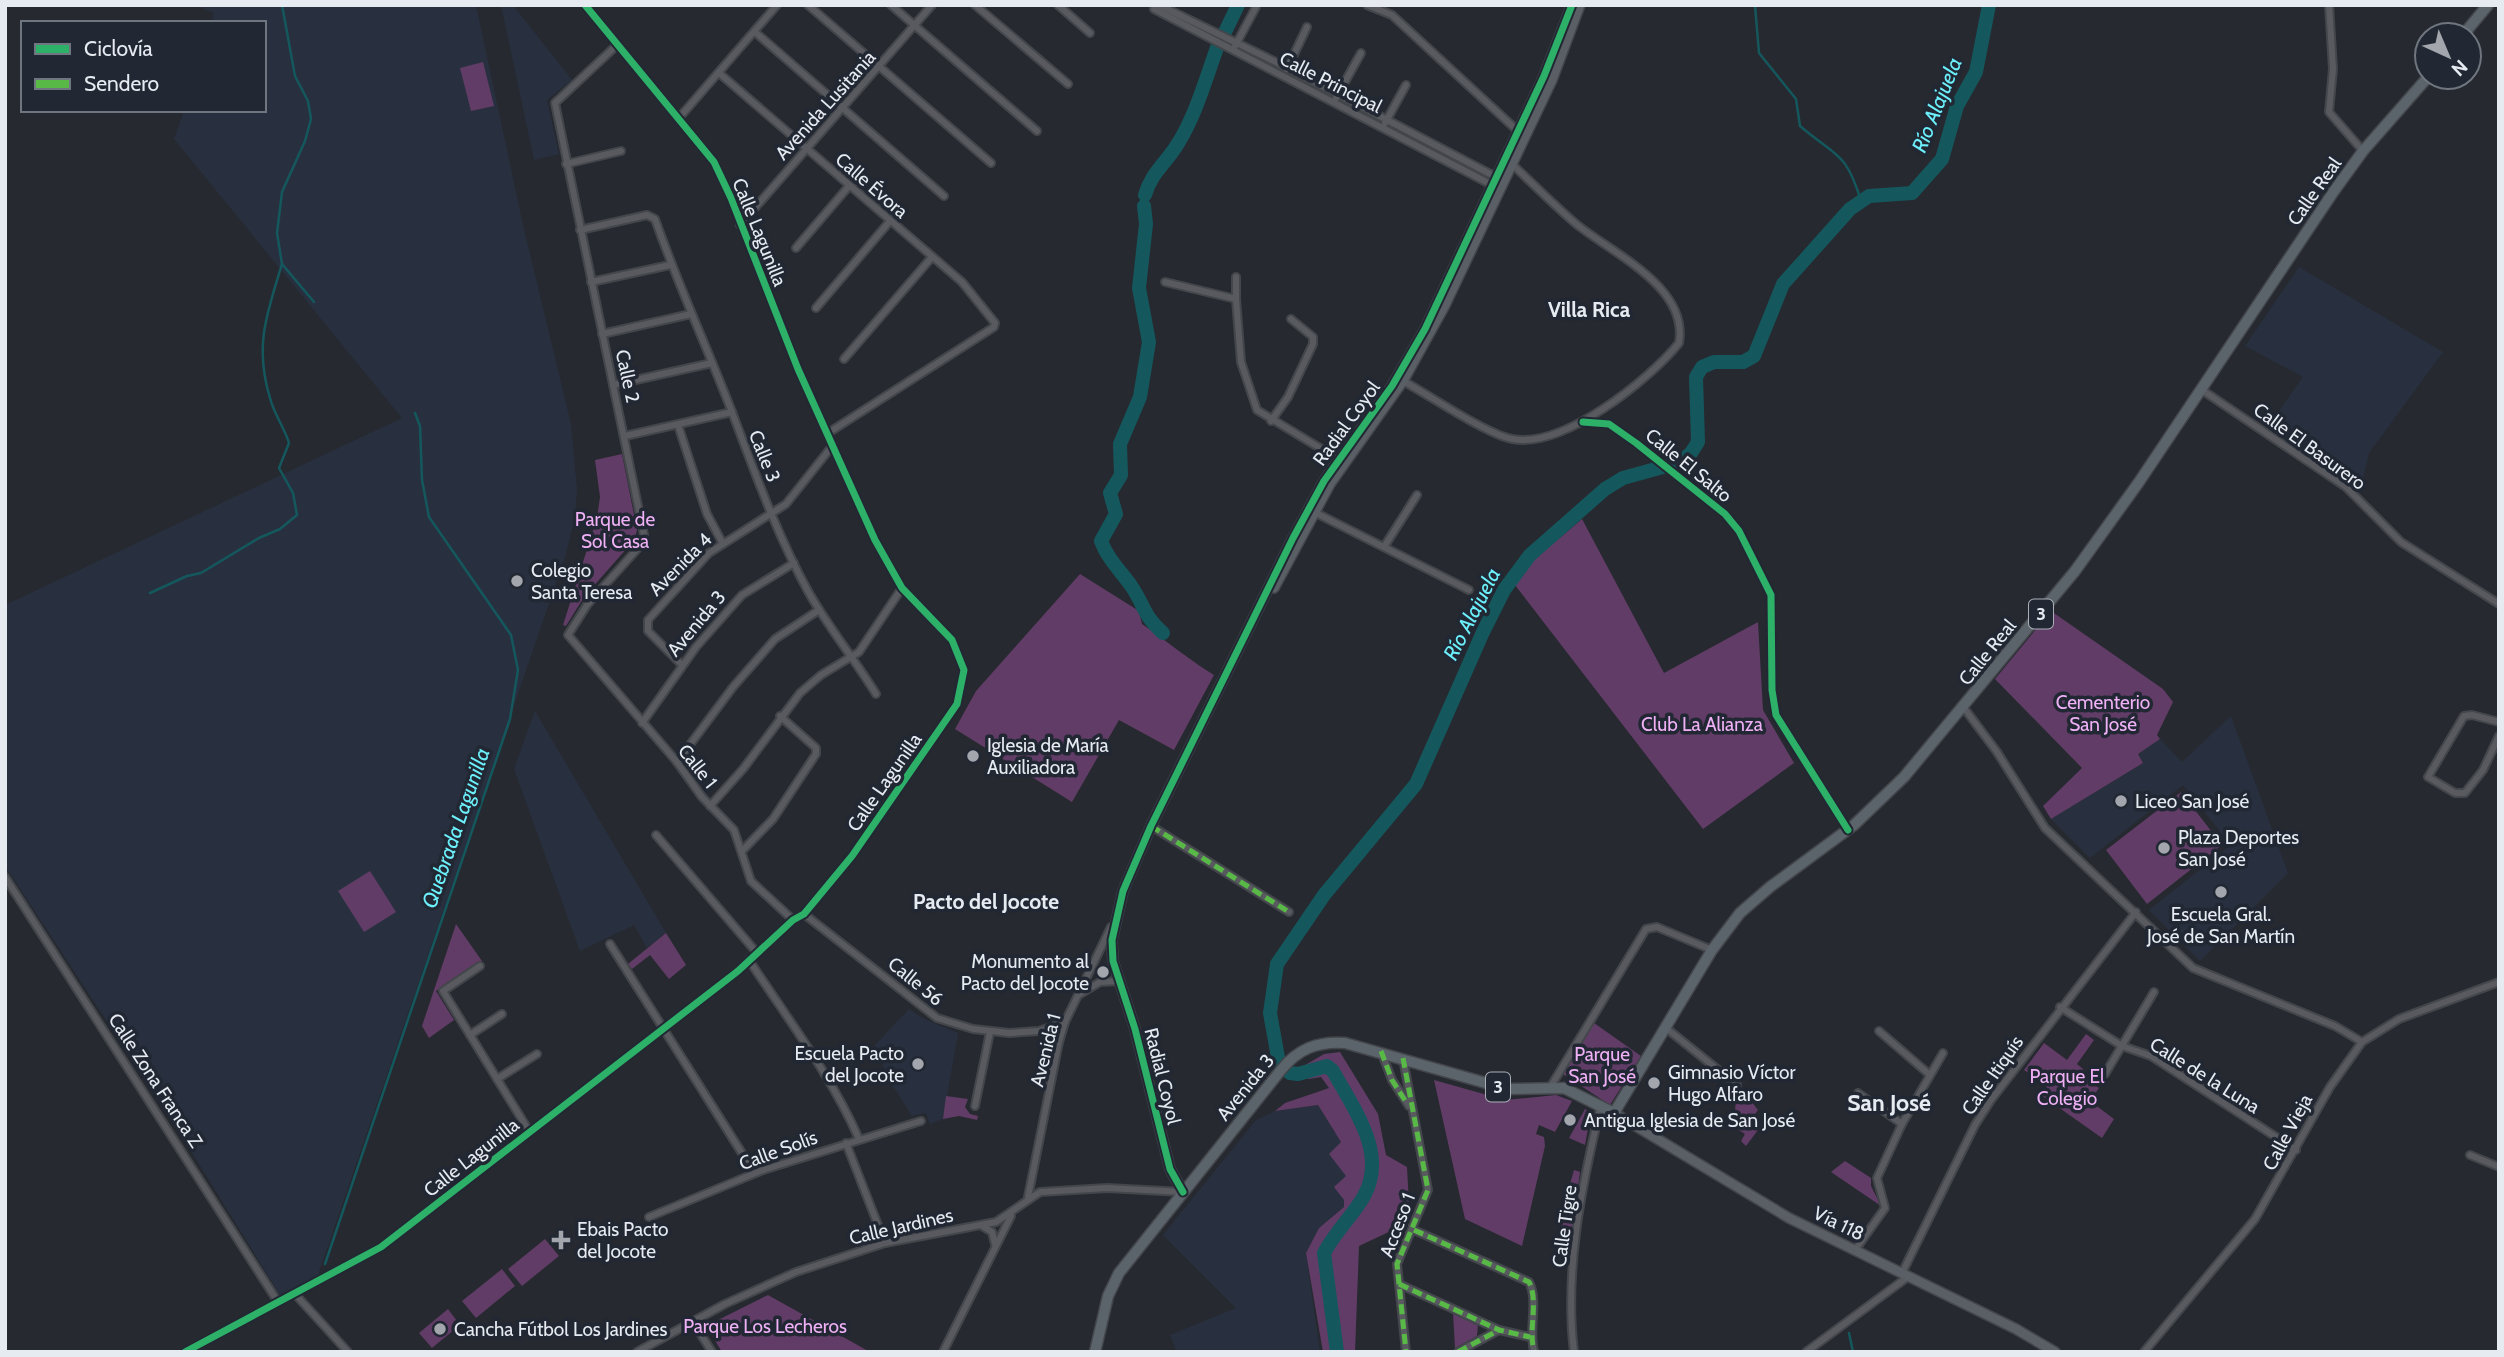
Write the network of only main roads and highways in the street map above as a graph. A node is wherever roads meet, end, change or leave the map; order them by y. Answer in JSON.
{"nodes":[{"id":1,"x":2416,"y":91,"type":"edge"},
{"id":2,"x":1614,"y":1113,"type":"joint"},
{"id":3,"x":1095,"y":1352,"type":"edge"}],
"edges":[{"from":1,"to":2,"type":"main road","name":"Calle Real","number":"3"},
{"from":2,"to":3,"type":"main road","name":"Avenida 3","number":"3"}]}
